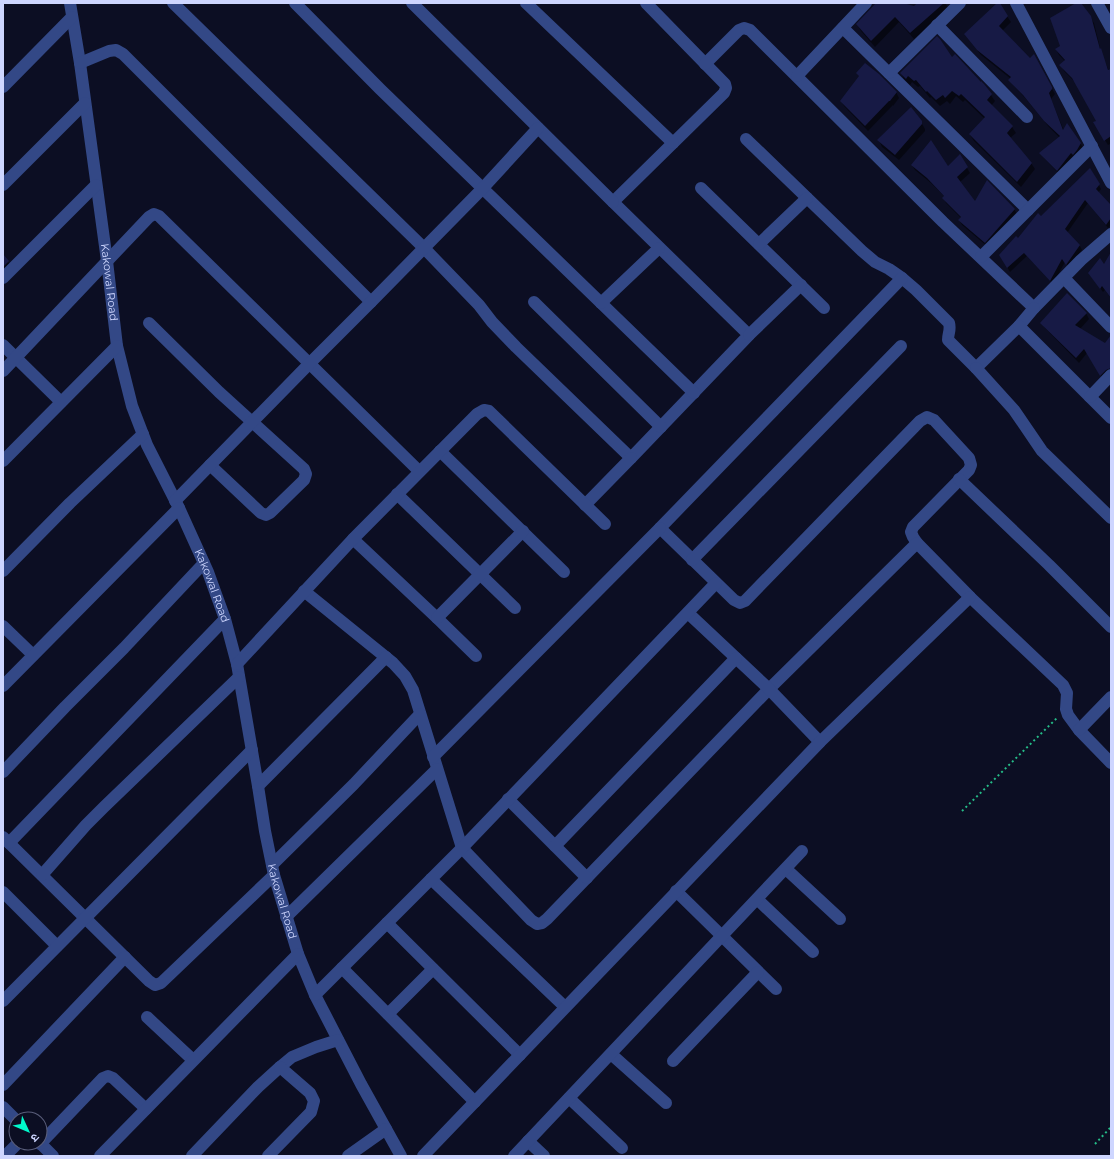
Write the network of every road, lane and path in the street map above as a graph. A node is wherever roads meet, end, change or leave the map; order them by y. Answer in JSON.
{"nodes":[{"id":1,"x":70,"y":3,"type":"edge"},
{"id":2,"x":173,"y":3,"type":"edge"},
{"id":3,"x":295,"y":3,"type":"edge"},
{"id":4,"x":412,"y":3,"type":"edge"},
{"id":5,"x":526,"y":3,"type":"edge"},
{"id":6,"x":646,"y":3,"type":"edge"},
{"id":7,"x":866,"y":3,"type":"edge"},
{"id":8,"x":960,"y":3,"type":"edge"},
{"id":9,"x":1016,"y":3,"type":"edge"},
{"id":10,"x":1097,"y":3,"type":"edge"},
{"id":11,"x":72,"y":17,"type":"junction"},
{"id":12,"x":938,"y":25,"type":"junction"},
{"id":13,"x":843,"y":28,"type":"junction"},
{"id":14,"x":1111,"y":28,"type":"edge"},
{"id":15,"x":80,"y":63,"type":"junction"},
{"id":16,"x":705,"y":64,"type":"junction"},
{"id":17,"x":889,"y":73,"type":"junction"},
{"id":18,"x":797,"y":76,"type":"junction"},
{"id":19,"x":3,"y":87,"type":"edge"},
{"id":20,"x":85,"y":103,"type":"junction"},
{"id":21,"x":1027,"y":117,"type":"dead end"},
{"id":22,"x":538,"y":128,"type":"junction"},
{"id":23,"x":746,"y":139,"type":"dead end"},
{"id":24,"x":673,"y":143,"type":"junction"},
{"id":25,"x":1092,"y":146,"type":"junction"},
{"id":26,"x":1111,"y":182,"type":"edge"},
{"id":27,"x":3,"y":185,"type":"edge"},
{"id":28,"x":96,"y":185,"type":"junction"},
{"id":29,"x":483,"y":188,"type":"junction"},
{"id":30,"x":701,"y":188,"type":"dead end"},
{"id":31,"x":807,"y":198,"type":"junction"},
{"id":32,"x":613,"y":202,"type":"junction"},
{"id":33,"x":1028,"y":210,"type":"junction"},
{"id":34,"x":1111,"y":234,"type":"edge"},
{"id":35,"x":759,"y":244,"type":"junction"},
{"id":36,"x":424,"y":248,"type":"junction"},
{"id":37,"x":659,"y":248,"type":"junction"},
{"id":38,"x":981,"y":257,"type":"junction"},
{"id":39,"x":107,"y":262,"type":"junction"},
{"id":40,"x":3,"y":278,"type":"edge"},
{"id":41,"x":902,"y":278,"type":"junction"},
{"id":42,"x":1064,"y":278,"type":"junction"},
{"id":43,"x":801,"y":285,"type":"junction"},
{"id":44,"x":371,"y":302,"type":"junction"},
{"id":45,"x":534,"y":302,"type":"dead end"},
{"id":46,"x":601,"y":303,"type":"junction"},
{"id":47,"x":824,"y":308,"type":"dead end"},
{"id":48,"x":1034,"y":308,"type":"junction"},
{"id":49,"x":149,"y":323,"type":"dead end"},
{"id":50,"x":1019,"y":326,"type":"junction"},
{"id":51,"x":1111,"y":327,"type":"edge"},
{"id":52,"x":749,"y":335,"type":"junction"},
{"id":53,"x":3,"y":345,"type":"edge"},
{"id":54,"x":117,"y":346,"type":"junction"},
{"id":55,"x":901,"y":346,"type":"dead end"},
{"id":56,"x":16,"y":358,"type":"junction"},
{"id":57,"x":310,"y":363,"type":"junction"},
{"id":58,"x":976,"y":368,"type":"junction"},
{"id":59,"x":3,"y":371,"type":"edge"},
{"id":60,"x":1111,"y":375,"type":"edge"},
{"id":61,"x":694,"y":393,"type":"junction"},
{"id":62,"x":1090,"y":397,"type":"junction"},
{"id":63,"x":61,"y":402,"type":"junction"},
{"id":64,"x":1111,"y":418,"type":"edge"},
{"id":65,"x":253,"y":422,"type":"junction"},
{"id":66,"x":661,"y":427,"type":"junction"},
{"id":67,"x":143,"y":434,"type":"junction"},
{"id":68,"x":440,"y":451,"type":"junction"},
{"id":69,"x":631,"y":458,"type":"junction"},
{"id":70,"x":3,"y":461,"type":"edge"},
{"id":71,"x":210,"y":465,"type":"junction"},
{"id":72,"x":419,"y":471,"type":"junction"},
{"id":73,"x":959,"y":479,"type":"junction"},
{"id":74,"x":397,"y":494,"type":"junction"},
{"id":75,"x":177,"y":504,"type":"junction"},
{"id":76,"x":585,"y":505,"type":"junction"},
{"id":77,"x":1111,"y":518,"type":"edge"},
{"id":78,"x":605,"y":524,"type":"dead end"},
{"id":79,"x":660,"y":528,"type":"junction"},
{"id":80,"x":523,"y":531,"type":"junction"},
{"id":81,"x":353,"y":539,"type":"junction"},
{"id":82,"x":917,"y":543,"type":"junction"},
{"id":83,"x":692,"y":560,"type":"junction"},
{"id":84,"x":204,"y":563,"type":"junction"},
{"id":85,"x":3,"y":571,"type":"edge"},
{"id":86,"x":564,"y":572,"type":"dead end"},
{"id":87,"x":480,"y":575,"type":"junction"},
{"id":88,"x":716,"y":583,"type":"junction"},
{"id":89,"x":304,"y":592,"type":"junction"},
{"id":90,"x":970,"y":596,"type":"junction"},
{"id":91,"x":516,"y":608,"type":"dead end"},
{"id":92,"x":688,"y":613,"type":"junction"},
{"id":93,"x":437,"y":618,"type":"junction"},
{"id":94,"x":225,"y":619,"type":"junction"},
{"id":95,"x":3,"y":626,"type":"edge"},
{"id":96,"x":1111,"y":627,"type":"edge"},
{"id":97,"x":34,"y":655,"type":"junction"},
{"id":98,"x":476,"y":656,"type":"dead end"},
{"id":99,"x":386,"y":657,"type":"junction"},
{"id":100,"x":736,"y":658,"type":"junction"},
{"id":101,"x":237,"y":664,"type":"junction"},
{"id":102,"x":239,"y":678,"type":"junction"},
{"id":103,"x":3,"y":686,"type":"edge"},
{"id":104,"x":769,"y":689,"type":"junction"},
{"id":105,"x":1111,"y":697,"type":"edge"},
{"id":106,"x":1066,"y":709,"type":"junction"},
{"id":107,"x":420,"y":714,"type":"junction"},
{"id":108,"x":1079,"y":730,"type":"junction"},
{"id":109,"x":820,"y":742,"type":"junction"},
{"id":110,"x":252,"y":750,"type":"junction"},
{"id":111,"x":435,"y":763,"type":"junction"},
{"id":112,"x":1111,"y":763,"type":"edge"},
{"id":113,"x":3,"y":772,"type":"edge"},
{"id":114,"x":258,"y":786,"type":"junction"},
{"id":115,"x":508,"y":799,"type":"junction"},
{"id":116,"x":962,"y":811,"type":"dead end"},
{"id":117,"x":6,"y":840,"type":"edge"},
{"id":118,"x":555,"y":846,"type":"junction"},
{"id":119,"x":462,"y":848,"type":"junction"},
{"id":120,"x":802,"y":851,"type":"dead end"},
{"id":121,"x":786,"y":869,"type":"junction"},
{"id":122,"x":273,"y":870,"type":"junction"},
{"id":123,"x":42,"y":875,"type":"junction"},
{"id":124,"x":432,"y":878,"type":"junction"},
{"id":125,"x":587,"y":878,"type":"junction"},
{"id":126,"x":676,"y":891,"type":"junction"},
{"id":127,"x":4,"y":895,"type":"edge"},
{"id":128,"x":757,"y":899,"type":"junction"},
{"id":129,"x":85,"y":917,"type":"junction"},
{"id":130,"x":286,"y":917,"type":"junction"},
{"id":131,"x":840,"y":919,"type":"dead end"},
{"id":132,"x":387,"y":923,"type":"junction"},
{"id":133,"x":723,"y":936,"type":"junction"},
{"id":134,"x":57,"y":946,"type":"junction"},
{"id":135,"x":814,"y":952,"type":"dead end"},
{"id":136,"x":298,"y":954,"type":"junction"},
{"id":137,"x":125,"y":957,"type":"junction"},
{"id":138,"x":342,"y":968,"type":"junction"},
{"id":139,"x":433,"y":969,"type":"junction"},
{"id":140,"x":758,"y":972,"type":"junction"},
{"id":141,"x":776,"y":989,"type":"dead end"},
{"id":142,"x":315,"y":995,"type":"junction"},
{"id":143,"x":3,"y":1001,"type":"edge"},
{"id":144,"x":565,"y":1008,"type":"junction"},
{"id":145,"x":388,"y":1014,"type":"junction"},
{"id":146,"x":147,"y":1016,"type":"dead end"},
{"id":147,"x":338,"y":1040,"type":"junction"},
{"id":148,"x":611,"y":1054,"type":"junction"},
{"id":149,"x":520,"y":1055,"type":"junction"},
{"id":150,"x":193,"y":1060,"type":"junction"},
{"id":151,"x":673,"y":1061,"type":"dead end"},
{"id":152,"x":280,"y":1067,"type":"junction"},
{"id":153,"x":3,"y":1085,"type":"edge"},
{"id":154,"x":569,"y":1098,"type":"junction"},
{"id":155,"x":475,"y":1102,"type":"junction"},
{"id":156,"x":666,"y":1103,"type":"dead end"},
{"id":157,"x":146,"y":1109,"type":"junction"},
{"id":158,"x":1111,"y":1127,"type":"edge"},
{"id":159,"x":386,"y":1129,"type":"junction"},
{"id":160,"x":48,"y":1135,"type":"edge"},
{"id":161,"x":528,"y":1141,"type":"junction"},
{"id":162,"x":1095,"y":1144,"type":"dead end"},
{"id":163,"x":622,"y":1148,"type":"dead end"},
{"id":164,"x":100,"y":1156,"type":"edge"},
{"id":165,"x":192,"y":1156,"type":"edge"},
{"id":166,"x":268,"y":1156,"type":"edge"},
{"id":167,"x":348,"y":1156,"type":"edge"},
{"id":168,"x":401,"y":1156,"type":"edge"},
{"id":169,"x":422,"y":1156,"type":"edge"},
{"id":170,"x":514,"y":1156,"type":"edge"},
{"id":171,"x":544,"y":1156,"type":"edge"}],
"edges":[{"from":1,"to":11,"type":"street","name":"Kakowal Road"},
{"from":2,"to":36,"type":"street"},
{"from":3,"to":29,"type":"street"},
{"from":4,"to":22,"type":"street"},
{"from":5,"to":24,"type":"street"},
{"from":6,"to":16,"type":"street"},
{"from":7,"to":13,"type":"street"},
{"from":8,"to":12,"type":"street"},
{"from":9,"to":25,"type":"street"},
{"from":10,"to":14,"type":"street"},
{"from":11,"to":15,"type":"street","name":"Kakowal Road"},
{"from":11,"to":19,"type":"street"},
{"from":12,"to":17,"type":"street"},
{"from":12,"to":21,"type":"street"},
{"from":13,"to":17,"type":"street"},
{"from":13,"to":18,"type":"street"},
{"from":15,"to":20,"type":"street","name":"Kakowal Road"},
{"from":15,"to":44,"type":"street"},
{"from":16,"to":18,"type":"street"},
{"from":16,"to":24,"type":"street"},
{"from":17,"to":33,"type":"street"},
{"from":18,"to":38,"type":"street"},
{"from":20,"to":27,"type":"street"},
{"from":20,"to":28,"type":"street","name":"Kakowal Road"},
{"from":22,"to":29,"type":"street"},
{"from":22,"to":32,"type":"street"},
{"from":23,"to":31,"type":"street"},
{"from":24,"to":32,"type":"street"},
{"from":25,"to":26,"type":"street"},
{"from":25,"to":33,"type":"street"},
{"from":28,"to":39,"type":"street","name":"Kakowal Road"},
{"from":28,"to":40,"type":"street"},
{"from":29,"to":36,"type":"street"},
{"from":29,"to":46,"type":"street"},
{"from":30,"to":35,"type":"street"},
{"from":31,"to":35,"type":"street"},
{"from":31,"to":41,"type":"street"},
{"from":32,"to":37,"type":"street"},
{"from":33,"to":38,"type":"street"},
{"from":34,"to":42,"type":"street"},
{"from":35,"to":43,"type":"street"},
{"from":36,"to":44,"type":"street"},
{"from":36,"to":69,"type":"street"},
{"from":37,"to":46,"type":"street"},
{"from":37,"to":52,"type":"street"},
{"from":38,"to":48,"type":"street"},
{"from":39,"to":54,"type":"street","name":"Kakowal Road"},
{"from":39,"to":56,"type":"street"},
{"from":39,"to":57,"type":"street"},
{"from":41,"to":58,"type":"street"},
{"from":41,"to":79,"type":"street"},
{"from":42,"to":48,"type":"street"},
{"from":42,"to":51,"type":"street"},
{"from":43,"to":47,"type":"street"},
{"from":43,"to":52,"type":"street"},
{"from":44,"to":57,"type":"street"},
{"from":45,"to":66,"type":"street"},
{"from":46,"to":61,"type":"street"},
{"from":48,"to":50,"type":"street"},
{"from":49,"to":65,"type":"street"},
{"from":50,"to":58,"type":"street"},
{"from":50,"to":62,"type":"street"},
{"from":52,"to":61,"type":"street"},
{"from":53,"to":56,"type":"street"},
{"from":54,"to":63,"type":"street"},
{"from":54,"to":67,"type":"street","name":"Kakowal Road"},
{"from":55,"to":83,"type":"street"},
{"from":56,"to":59,"type":"street"},
{"from":56,"to":63,"type":"street"},
{"from":57,"to":65,"type":"street"},
{"from":57,"to":72,"type":"street"},
{"from":58,"to":77,"type":"street"},
{"from":60,"to":62,"type":"street"},
{"from":61,"to":66,"type":"street"},
{"from":62,"to":64,"type":"street"},
{"from":63,"to":70,"type":"street"},
{"from":65,"to":71,"type":"street"},
{"from":65,"to":71,"type":"street"},
{"from":66,"to":69,"type":"street"},
{"from":67,"to":75,"type":"street","name":"Kakowal Road"},
{"from":67,"to":85,"type":"street"},
{"from":68,"to":72,"type":"street"},
{"from":68,"to":76,"type":"street"},
{"from":68,"to":80,"type":"street"},
{"from":69,"to":76,"type":"street"},
{"from":71,"to":75,"type":"street"},
{"from":72,"to":74,"type":"street"},
{"from":73,"to":82,"type":"street"},
{"from":73,"to":88,"type":"street"},
{"from":73,"to":96,"type":"street"},
{"from":74,"to":81,"type":"street"},
{"from":74,"to":87,"type":"street"},
{"from":75,"to":84,"type":"street","name":"Kakowal Road"},
{"from":75,"to":97,"type":"street"},
{"from":76,"to":78,"type":"street"},
{"from":79,"to":83,"type":"street"},
{"from":79,"to":111,"type":"street"},
{"from":80,"to":86,"type":"street"},
{"from":80,"to":87,"type":"street"},
{"from":81,"to":89,"type":"street"},
{"from":81,"to":93,"type":"street"},
{"from":82,"to":90,"type":"street"},
{"from":82,"to":104,"type":"street"},
{"from":83,"to":88,"type":"street"},
{"from":84,"to":94,"type":"street","name":"Kakowal Road"},
{"from":84,"to":113,"type":"street"},
{"from":87,"to":91,"type":"street"},
{"from":87,"to":93,"type":"street"},
{"from":88,"to":92,"type":"street"},
{"from":89,"to":99,"type":"street"},
{"from":89,"to":101,"type":"street"},
{"from":90,"to":106,"type":"street"},
{"from":90,"to":109,"type":"street"},
{"from":92,"to":100,"type":"street"},
{"from":92,"to":115,"type":"street"},
{"from":93,"to":98,"type":"street"},
{"from":94,"to":101,"type":"street","name":"Kakowal Road"},
{"from":94,"to":117,"type":"street"},
{"from":95,"to":97,"type":"street"},
{"from":97,"to":103,"type":"street"},
{"from":99,"to":107,"type":"street"},
{"from":99,"to":114,"type":"street"},
{"from":100,"to":104,"type":"street"},
{"from":100,"to":118,"type":"street"},
{"from":101,"to":102,"type":"street","name":"Kakowal Road"},
{"from":102,"to":110,"type":"street","name":"Kakowal Road"},
{"from":102,"to":123,"type":"street"},
{"from":104,"to":109,"type":"street"},
{"from":104,"to":125,"type":"street"},
{"from":105,"to":108,"type":"street"},
{"from":106,"to":108,"type":"street"},
{"from":106,"to":116,"type":"path"},
{"from":107,"to":111,"type":"street"},
{"from":107,"to":122,"type":"street"},
{"from":108,"to":112,"type":"street"},
{"from":109,"to":126,"type":"street"},
{"from":110,"to":114,"type":"street","name":"Kakowal Road"},
{"from":110,"to":129,"type":"street"},
{"from":111,"to":119,"type":"street"},
{"from":111,"to":130,"type":"street"},
{"from":114,"to":122,"type":"street","name":"Kakowal Road"},
{"from":115,"to":118,"type":"street"},
{"from":115,"to":119,"type":"street"},
{"from":117,"to":123,"type":"street"},
{"from":118,"to":125,"type":"street"},
{"from":119,"to":124,"type":"street"},
{"from":119,"to":125,"type":"street"},
{"from":120,"to":121,"type":"street"},
{"from":121,"to":128,"type":"street"},
{"from":121,"to":131,"type":"street"},
{"from":122,"to":130,"type":"street","name":"Kakowal Road"},
{"from":122,"to":137,"type":"street"},
{"from":123,"to":129,"type":"street"},
{"from":124,"to":132,"type":"street"},
{"from":124,"to":144,"type":"street"},
{"from":126,"to":133,"type":"street"},
{"from":126,"to":144,"type":"street"},
{"from":127,"to":134,"type":"street"},
{"from":128,"to":133,"type":"street"},
{"from":128,"to":135,"type":"street"},
{"from":129,"to":134,"type":"street"},
{"from":129,"to":137,"type":"street"},
{"from":130,"to":136,"type":"street","name":"Kakowal Road"},
{"from":132,"to":138,"type":"street"},
{"from":132,"to":139,"type":"street"},
{"from":133,"to":140,"type":"street"},
{"from":133,"to":148,"type":"street"},
{"from":134,"to":143,"type":"street"},
{"from":136,"to":142,"type":"street","name":"Kakowal Road"},
{"from":136,"to":150,"type":"street"},
{"from":137,"to":153,"type":"street"},
{"from":138,"to":142,"type":"street"},
{"from":138,"to":145,"type":"street"},
{"from":139,"to":145,"type":"street"},
{"from":139,"to":149,"type":"street"},
{"from":140,"to":141,"type":"street"},
{"from":140,"to":151,"type":"street"},
{"from":142,"to":147,"type":"street","name":"Kakowal Road"},
{"from":144,"to":149,"type":"street"},
{"from":145,"to":155,"type":"street"},
{"from":146,"to":150,"type":"street"},
{"from":147,"to":152,"type":"street"},
{"from":147,"to":159,"type":"street","name":"Kakowal Road"},
{"from":148,"to":154,"type":"street"},
{"from":148,"to":156,"type":"street"},
{"from":149,"to":155,"type":"street"},
{"from":150,"to":157,"type":"street"},
{"from":152,"to":165,"type":"street"},
{"from":152,"to":166,"type":"street"},
{"from":154,"to":161,"type":"street"},
{"from":154,"to":163,"type":"street"},
{"from":155,"to":169,"type":"street"},
{"from":157,"to":160,"type":"street"},
{"from":157,"to":164,"type":"street"},
{"from":158,"to":162,"type":"path"},
{"from":159,"to":167,"type":"street"},
{"from":159,"to":168,"type":"street","name":"Kakowal Road"},
{"from":161,"to":170,"type":"street"},
{"from":161,"to":171,"type":"street"}]}
